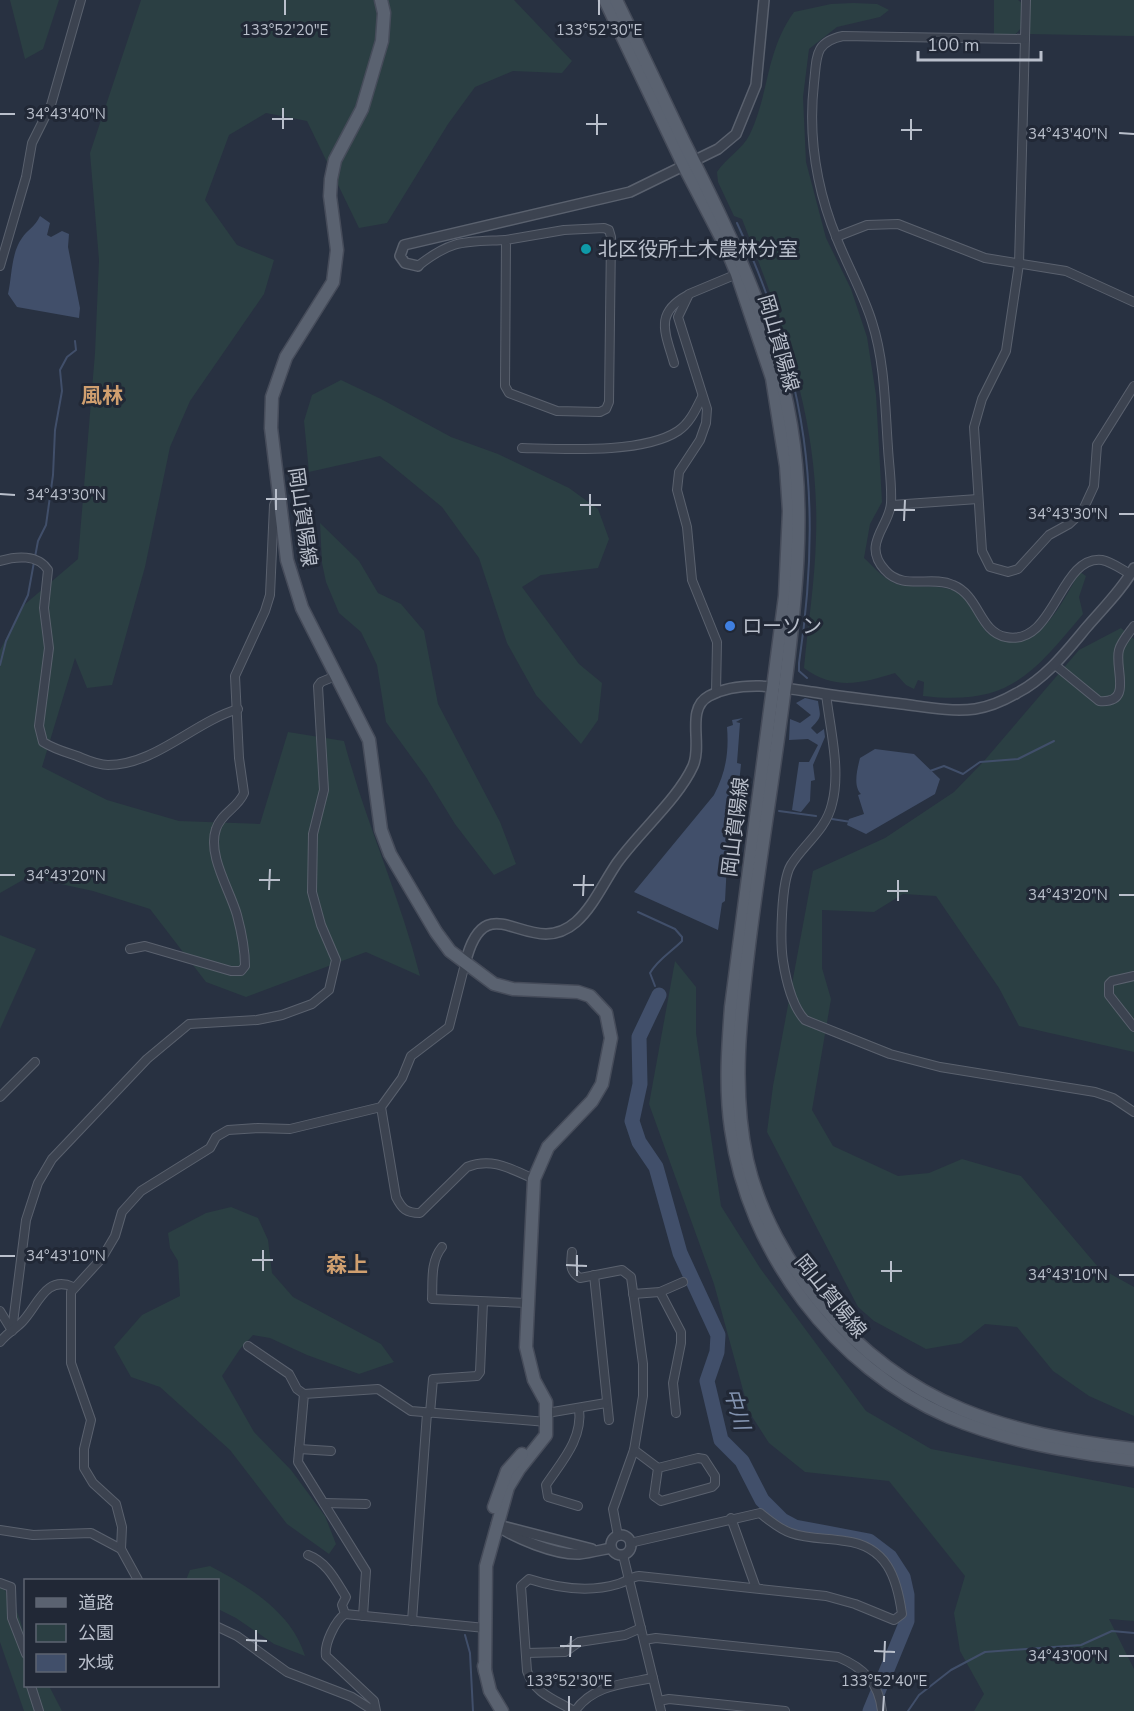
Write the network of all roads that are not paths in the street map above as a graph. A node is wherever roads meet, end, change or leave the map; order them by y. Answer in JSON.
{"nodes":[{"id":1,"x":81,"y":0,"type":"edge"},
{"id":2,"x":381,"y":0,"type":"edge"},
{"id":3,"x":605,"y":0,"type":"edge"},
{"id":4,"x":616,"y":0,"type":"edge"},
{"id":5,"x":764,"y":0,"type":"edge"},
{"id":6,"x":1026,"y":0,"type":"edge"},
{"id":7,"x":1025,"y":39,"type":"junction"},
{"id":8,"x":689,"y":163,"type":"junction"},
{"id":9,"x":836,"y":237,"type":"junction"},
{"id":10,"x":506,"y":240,"type":"junction"},
{"id":11,"x":1019,"y":264,"type":"junction"},
{"id":12,"x":0,"y":266,"type":"edge"},
{"id":13,"x":418,"y":266,"type":"joint"},
{"id":14,"x":737,"y":274,"type":"junction"},
{"id":15,"x":689,"y":294,"type":"junction"},
{"id":16,"x":1134,"y":302,"type":"edge"},
{"id":17,"x":674,"y":363,"type":"dead end"},
{"id":18,"x":1134,"y":386,"type":"edge"},
{"id":19,"x":702,"y":397,"type":"junction"},
{"id":20,"x":522,"y":448,"type":"dead end"},
{"id":21,"x":280,"y":492,"type":"junction"},
{"id":22,"x":978,"y":499,"type":"junction"},
{"id":23,"x":892,"y":505,"type":"junction"},
{"id":24,"x":0,"y":561,"type":"edge"},
{"id":25,"x":1132,"y":571,"type":"edge"},
{"id":26,"x":1134,"y":626,"type":"edge"},
{"id":27,"x":1055,"y":664,"type":"junction"},
{"id":28,"x":338,"y":675,"type":"junction"},
{"id":29,"x":771,"y":687,"type":"junction"},
{"id":30,"x":785,"y":688,"type":"junction"},
{"id":31,"x":716,"y":693,"type":"junction"},
{"id":32,"x":826,"y":694,"type":"junction"},
{"id":33,"x":238,"y":709,"type":"junction"},
{"id":34,"x":130,"y":949,"type":"dead end"},
{"id":35,"x":465,"y":964,"type":"junction"},
{"id":36,"x":1134,"y":976,"type":"edge"},
{"id":37,"x":1134,"y":1027,"type":"edge"},
{"id":38,"x":35,"y":1062,"type":"dead end"},
{"id":39,"x":0,"y":1097,"type":"edge"},
{"id":40,"x":381,"y":1107,"type":"junction"},
{"id":41,"x":1134,"y":1112,"type":"edge"},
{"id":42,"x":534,"y":1179,"type":"junction"},
{"id":43,"x":442,"y":1247,"type":"dead end"},
{"id":44,"x":572,"y":1252,"type":"dead end"},
{"id":45,"x":594,"y":1275,"type":"junction"},
{"id":46,"x":682,"y":1282,"type":"dead end"},
{"id":47,"x":73,"y":1287,"type":"junction"},
{"id":48,"x":660,"y":1292,"type":"junction"},
{"id":49,"x":633,"y":1294,"type":"junction"},
{"id":50,"x":483,"y":1302,"type":"junction"},
{"id":51,"x":527,"y":1304,"type":"junction"},
{"id":52,"x":0,"y":1311,"type":"edge"},
{"id":53,"x":12,"y":1330,"type":"junction"},
{"id":54,"x":0,"y":1342,"type":"edge"},
{"id":55,"x":248,"y":1346,"type":"dead end"},
{"id":56,"x":304,"y":1394,"type":"junction"},
{"id":57,"x":606,"y":1403,"type":"junction"},
{"id":58,"x":579,"y":1408,"type":"junction"},
{"id":59,"x":429,"y":1413,"type":"junction"},
{"id":60,"x":676,"y":1413,"type":"dead end"},
{"id":61,"x":609,"y":1420,"type":"dead end"},
{"id":62,"x":547,"y":1421,"type":"junction"},
{"id":63,"x":298,"y":1449,"type":"junction"},
{"id":64,"x":1134,"y":1449,"type":"edge"},
{"id":65,"x":634,"y":1450,"type":"junction"},
{"id":66,"x":331,"y":1451,"type":"dead end"},
{"id":67,"x":1134,"y":1460,"type":"edge"},
{"id":68,"x":658,"y":1468,"type":"junction"},
{"id":69,"x":324,"y":1503,"type":"junction"},
{"id":70,"x":366,"y":1504,"type":"dead end"},
{"id":71,"x":578,"y":1506,"type":"dead end"},
{"id":72,"x":731,"y":1518,"type":"junction"},
{"id":73,"x":493,"y":1524,"type":"junction"},
{"id":74,"x":0,"y":1530,"type":"edge"},
{"id":75,"x":618,"y":1536,"type":"junction"},
{"id":76,"x":630,"y":1543,"type":"junction"},
{"id":77,"x":611,"y":1548,"type":"junction"},
{"id":78,"x":121,"y":1549,"type":"junction"},
{"id":79,"x":308,"y":1555,"type":"dead end"},
{"id":80,"x":623,"y":1555,"type":"junction"},
{"id":81,"x":628,"y":1578,"type":"junction"},
{"id":82,"x":137,"y":1579,"type":"edge"},
{"id":83,"x":0,"y":1583,"type":"edge"},
{"id":84,"x":756,"y":1588,"type":"junction"},
{"id":85,"x":345,"y":1614,"type":"junction"},
{"id":86,"x":363,"y":1616,"type":"junction"},
{"id":87,"x":412,"y":1621,"type":"junction"},
{"id":88,"x":219,"y":1627,"type":"edge"},
{"id":89,"x":483,"y":1628,"type":"junction"},
{"id":90,"x":640,"y":1628,"type":"junction"},
{"id":91,"x":644,"y":1640,"type":"junction"},
{"id":92,"x":24,"y":1649,"type":"edge"},
{"id":93,"x":526,"y":1653,"type":"junction"},
{"id":94,"x":653,"y":1678,"type":"junction"},
{"id":95,"x":31,"y":1687,"type":"edge"},
{"id":96,"x":659,"y":1701,"type":"junction"},
{"id":97,"x":39,"y":1711,"type":"edge"},
{"id":98,"x":375,"y":1711,"type":"edge"},
{"id":99,"x":502,"y":1711,"type":"edge"},
{"id":100,"x":574,"y":1711,"type":"edge"},
{"id":101,"x":661,"y":1711,"type":"edge"},
{"id":102,"x":785,"y":1711,"type":"edge"},
{"id":103,"x":882,"y":1711,"type":"edge"}],
"edges":[{"from":1,"to":12,"type":"street"},
{"from":2,"to":21,"type":"main road","name":"岡山賀陽線"},
{"from":3,"to":8,"type":"main road","name":"岡山賀陽線"},
{"from":4,"to":8,"type":"main road","name":"岡山賀陽線"},
{"from":5,"to":8,"type":"street"},
{"from":6,"to":7,"type":"street"},
{"from":7,"to":9,"type":"street"},
{"from":7,"to":11,"type":"street"},
{"from":8,"to":13,"type":"street"},
{"from":8,"to":14,"type":"main road","name":"岡山賀陽線"},
{"from":8,"to":30,"type":"main road","name":"岡山賀陽線"},
{"from":9,"to":11,"type":"street"},
{"from":9,"to":23,"type":"street"},
{"from":10,"to":10,"type":"street"},
{"from":10,"to":13,"type":"street"},
{"from":11,"to":16,"type":"street"},
{"from":11,"to":22,"type":"street"},
{"from":14,"to":15,"type":"street"},
{"from":14,"to":29,"type":"main road","name":"岡山賀陽線"},
{"from":15,"to":17,"type":"street"},
{"from":15,"to":19,"type":"street"},
{"from":18,"to":22,"type":"street"},
{"from":19,"to":20,"type":"street"},
{"from":19,"to":31,"type":"street"},
{"from":21,"to":28,"type":"main road","name":"岡山賀陽線"},
{"from":21,"to":33,"type":"street"},
{"from":22,"to":23,"type":"street"},
{"from":23,"to":25,"type":"street"},
{"from":24,"to":33,"type":"street"},
{"from":25,"to":27,"type":"street"},
{"from":26,"to":27,"type":"street"},
{"from":27,"to":32,"type":"street"},
{"from":28,"to":35,"type":"main road","name":"岡山賀陽線"},
{"from":28,"to":53,"type":"street"},
{"from":29,"to":30,"type":"street"},
{"from":29,"to":31,"type":"street"},
{"from":29,"to":67,"type":"main road","name":"岡山賀陽線"},
{"from":30,"to":32,"type":"street"},
{"from":30,"to":64,"type":"main road","name":"岡山賀陽線"},
{"from":31,"to":35,"type":"street"},
{"from":32,"to":41,"type":"street"},
{"from":33,"to":34,"type":"street"},
{"from":35,"to":40,"type":"street"},
{"from":35,"to":42,"type":"main road","name":"岡山賀陽線"},
{"from":36,"to":37,"type":"street"},
{"from":38,"to":39,"type":"street"},
{"from":40,"to":42,"type":"street"},
{"from":40,"to":47,"type":"street"},
{"from":42,"to":51,"type":"main road","name":"岡山賀陽線"},
{"from":43,"to":50,"type":"street"},
{"from":44,"to":45,"type":"street"},
{"from":45,"to":49,"type":"street"},
{"from":45,"to":57,"type":"street"},
{"from":46,"to":48,"type":"street"},
{"from":47,"to":53,"type":"street"},
{"from":47,"to":78,"type":"street"},
{"from":48,"to":49,"type":"street"},
{"from":48,"to":60,"type":"street"},
{"from":49,"to":65,"type":"street"},
{"from":50,"to":51,"type":"street"},
{"from":50,"to":59,"type":"street"},
{"from":51,"to":62,"type":"main road","name":"岡山賀陽線"},
{"from":52,"to":53,"type":"street"},
{"from":53,"to":54,"type":"street"},
{"from":55,"to":56,"type":"street"},
{"from":56,"to":59,"type":"street"},
{"from":56,"to":63,"type":"street"},
{"from":57,"to":58,"type":"street"},
{"from":57,"to":61,"type":"street"},
{"from":58,"to":62,"type":"street"},
{"from":58,"to":71,"type":"street"},
{"from":59,"to":62,"type":"street"},
{"from":59,"to":87,"type":"street"},
{"from":62,"to":73,"type":"main road"},
{"from":63,"to":66,"type":"street"},
{"from":63,"to":69,"type":"street"},
{"from":65,"to":68,"type":"street"},
{"from":65,"to":75,"type":"street"},
{"from":68,"to":68,"type":"street"},
{"from":69,"to":70,"type":"street"},
{"from":69,"to":86,"type":"street"},
{"from":72,"to":76,"type":"street"},
{"from":72,"to":84,"type":"street"},
{"from":72,"to":84,"type":"street"},
{"from":73,"to":77,"type":"street"},
{"from":73,"to":89,"type":"main road"},
{"from":74,"to":78,"type":"street"},
{"from":75,"to":76,"type":"street"},
{"from":75,"to":77,"type":"street"},
{"from":76,"to":80,"type":"street"},
{"from":77,"to":80,"type":"street"},
{"from":78,"to":82,"type":"street"},
{"from":79,"to":85,"type":"street"},
{"from":80,"to":81,"type":"street"},
{"from":81,"to":84,"type":"street"},
{"from":81,"to":90,"type":"street"},
{"from":81,"to":93,"type":"street"},
{"from":83,"to":92,"type":"street"},
{"from":85,"to":86,"type":"street"},
{"from":85,"to":98,"type":"street"},
{"from":86,"to":87,"type":"street"},
{"from":87,"to":89,"type":"street"},
{"from":88,"to":98,"type":"street"},
{"from":89,"to":99,"type":"main road"},
{"from":90,"to":91,"type":"street"},
{"from":90,"to":93,"type":"street"},
{"from":91,"to":94,"type":"street"},
{"from":91,"to":103,"type":"street"},
{"from":93,"to":100,"type":"street"},
{"from":94,"to":96,"type":"street"},
{"from":94,"to":100,"type":"street"},
{"from":95,"to":97,"type":"street"},
{"from":96,"to":101,"type":"street"},
{"from":96,"to":102,"type":"street"}]}
